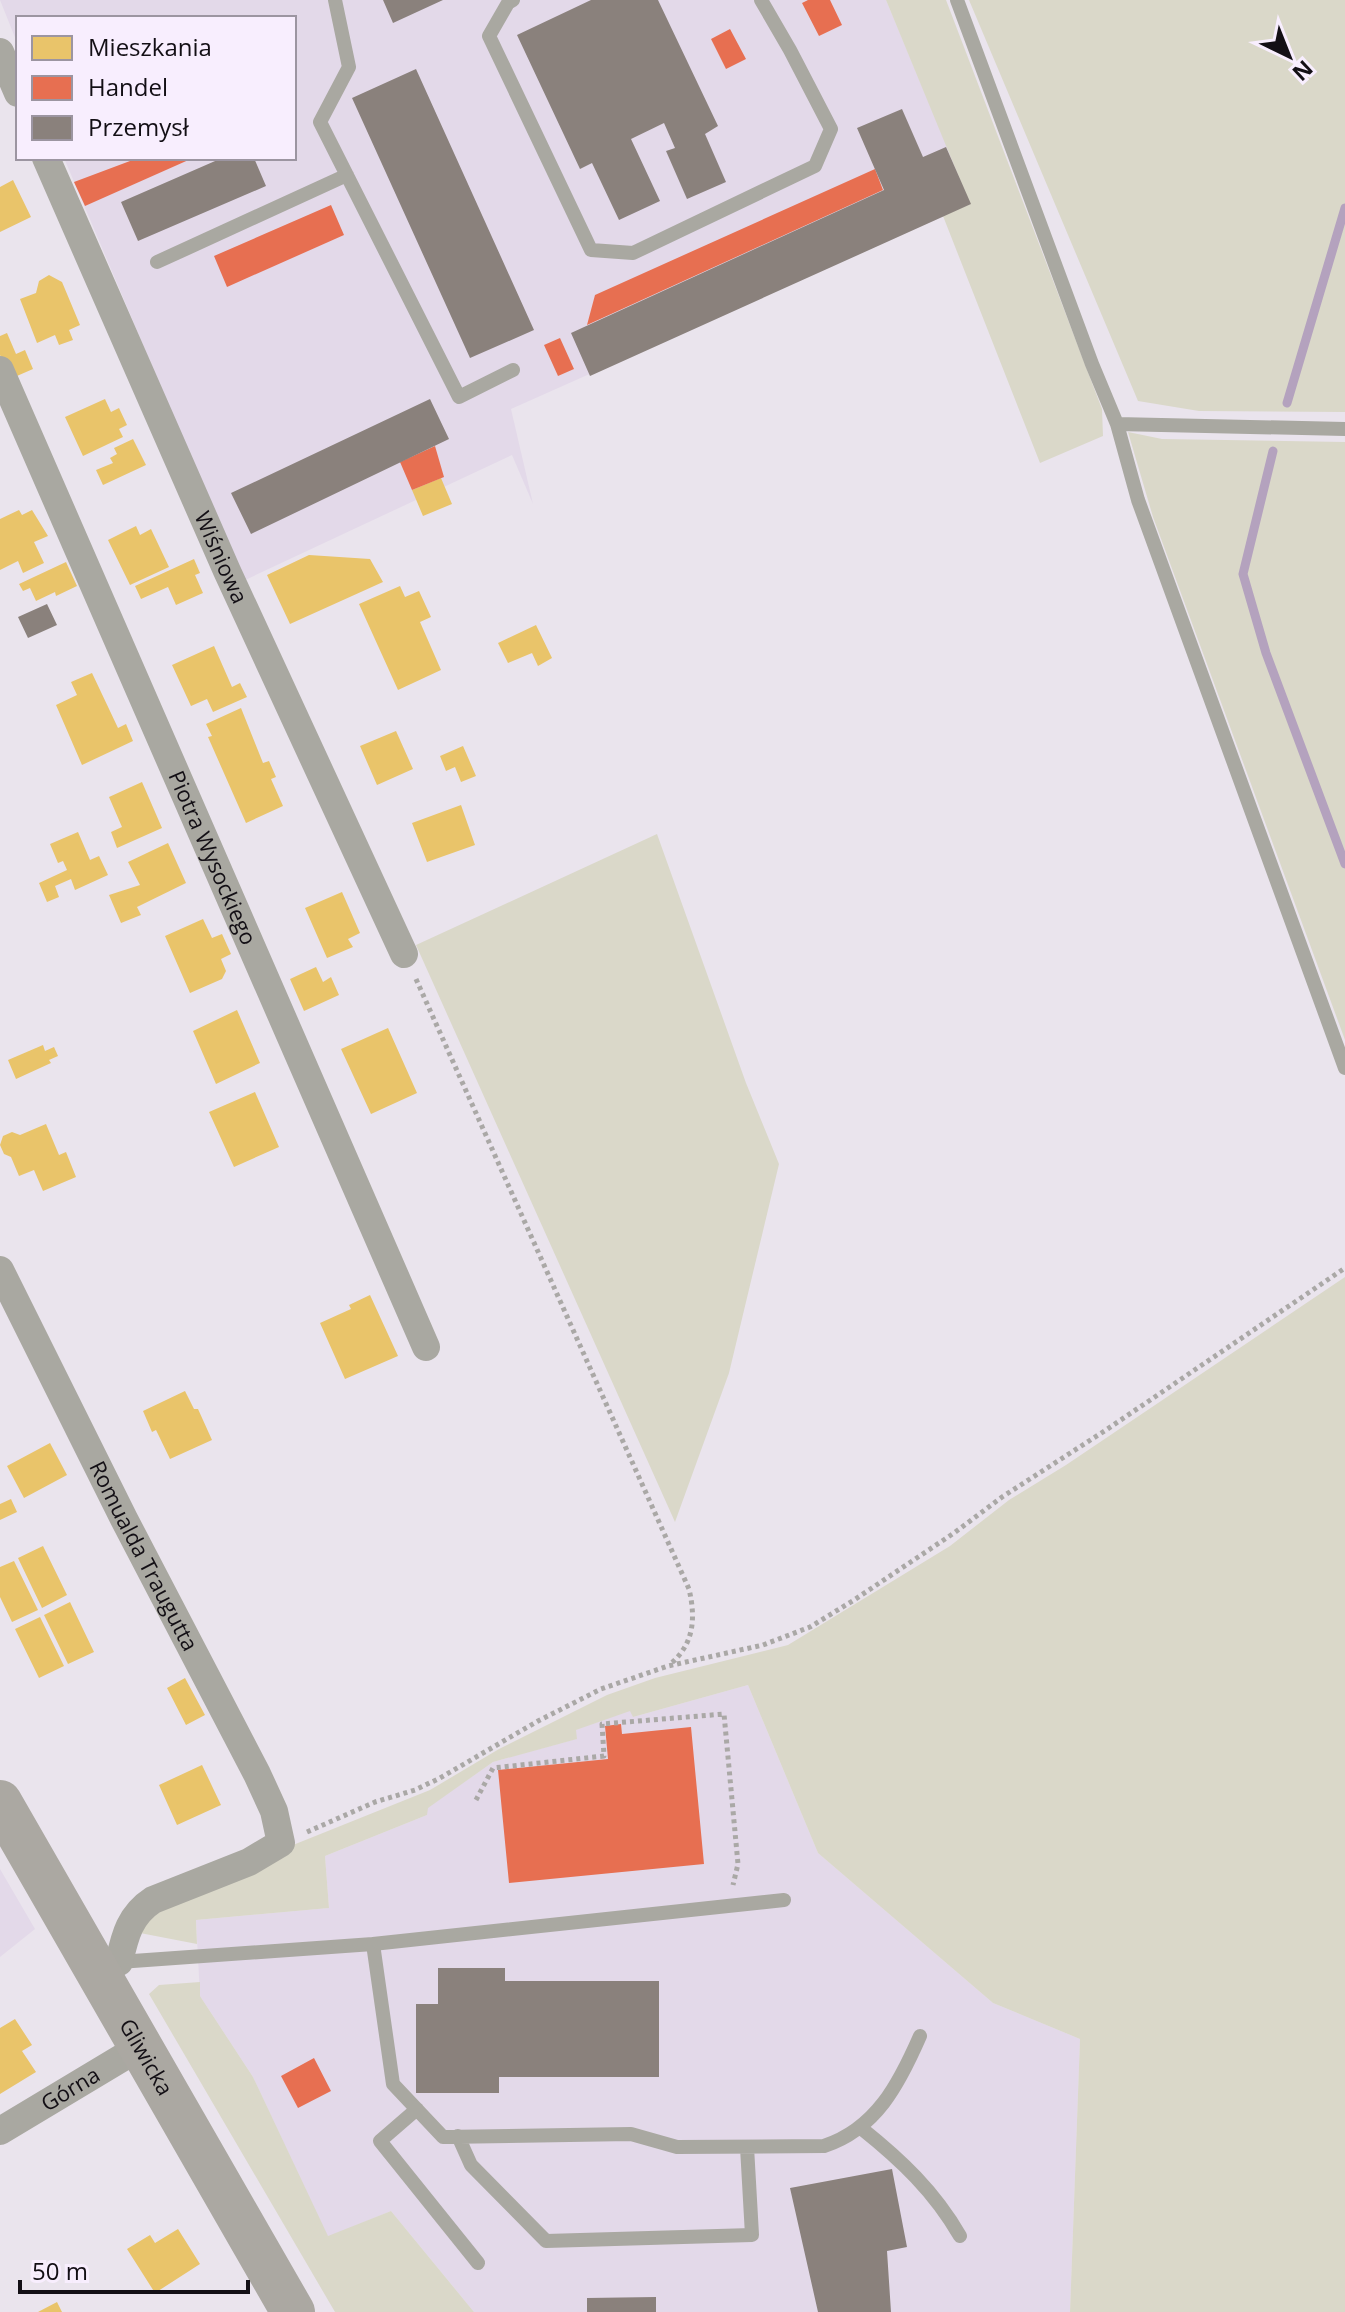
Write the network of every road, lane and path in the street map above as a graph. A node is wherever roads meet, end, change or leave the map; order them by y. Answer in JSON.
{"nodes":[{"id":1,"x":335,"y":0,"type":"edge"},
{"id":2,"x":513,"y":0,"type":"edge"},
{"id":3,"x":761,"y":0,"type":"edge"},
{"id":4,"x":957,"y":0,"type":"edge"},
{"id":5,"x":0,"y":52,"type":"edge"},
{"id":6,"x":16,"y":88,"type":"edge"},
{"id":7,"x":47,"y":160,"type":"edge"},
{"id":8,"x":347,"y":175,"type":"junction"},
{"id":9,"x":157,"y":262,"type":"dead end"},
{"id":10,"x":0,"y":370,"type":"edge"},
{"id":11,"x":513,"y":370,"type":"dead end"},
{"id":12,"x":1117,"y":424,"type":"junction"},
{"id":13,"x":1345,"y":429,"type":"edge"},
{"id":14,"x":404,"y":954,"type":"joint"},
{"id":15,"x":1345,"y":1068,"type":"edge"},
{"id":16,"x":1345,"y":1268,"type":"edge"},
{"id":17,"x":0,"y":1270,"type":"edge"},
{"id":18,"x":426,"y":1347,"type":"dead end"},
{"id":19,"x":668,"y":1666,"type":"junction"},
{"id":20,"x":476,"y":1800,"type":"dead end"},
{"id":21,"x":0,"y":1802,"type":"edge"},
{"id":22,"x":281,"y":1843,"type":"junction"},
{"id":23,"x":738,"y":1864,"type":"dead end"},
{"id":24,"x":784,"y":1900,"type":"dead end"},
{"id":25,"x":373,"y":1944,"type":"junction"},
{"id":26,"x":108,"y":1967,"type":"junction"},
{"id":27,"x":920,"y":2036,"type":"dead end"},
{"id":28,"x":140,"y":2047,"type":"junction"},
{"id":29,"x":417,"y":2109,"type":"junction"},
{"id":30,"x":861,"y":2128,"type":"junction"},
{"id":31,"x":0,"y":2131,"type":"edge"},
{"id":32,"x":458,"y":2136,"type":"junction"},
{"id":33,"x":747,"y":2147,"type":"junction"},
{"id":34,"x":960,"y":2236,"type":"dead end"},
{"id":35,"x":478,"y":2263,"type":"dead end"},
{"id":36,"x":283,"y":2304,"type":"edge"}],
"edges":[{"from":1,"to":8,"type":"lane"},
{"from":2,"to":3,"type":"lane"},
{"from":4,"to":12,"type":"lane"},
{"from":5,"to":6,"type":"street"},
{"from":7,"to":14,"type":"street","name":"Wiśniowa"},
{"from":8,"to":9,"type":"lane"},
{"from":8,"to":11,"type":"lane"},
{"from":10,"to":18,"type":"street","name":"Piotra Wysockiego"},
{"from":12,"to":13,"type":"lane"},
{"from":12,"to":15,"type":"lane"},
{"from":14,"to":19,"type":"path"},
{"from":16,"to":19,"type":"path"},
{"from":17,"to":22,"type":"street","name":"Romualda Traugutta"},
{"from":19,"to":22,"type":"path"},
{"from":20,"to":23,"type":"path"},
{"from":21,"to":26,"type":"main road","name":"Gliwicka"},
{"from":22,"to":26,"type":"street"},
{"from":24,"to":25,"type":"lane"},
{"from":25,"to":26,"type":"lane"},
{"from":25,"to":29,"type":"lane"},
{"from":26,"to":28,"type":"main road","name":"Gliwicka"},
{"from":27,"to":30,"type":"lane"},
{"from":28,"to":31,"type":"street","name":"Górna"},
{"from":28,"to":36,"type":"main road","name":"Gliwicka"},
{"from":29,"to":32,"type":"lane"},
{"from":29,"to":35,"type":"lane"},
{"from":30,"to":33,"type":"lane"},
{"from":30,"to":34,"type":"lane"},
{"from":32,"to":33,"type":"lane"},
{"from":32,"to":33,"type":"lane"}]}
